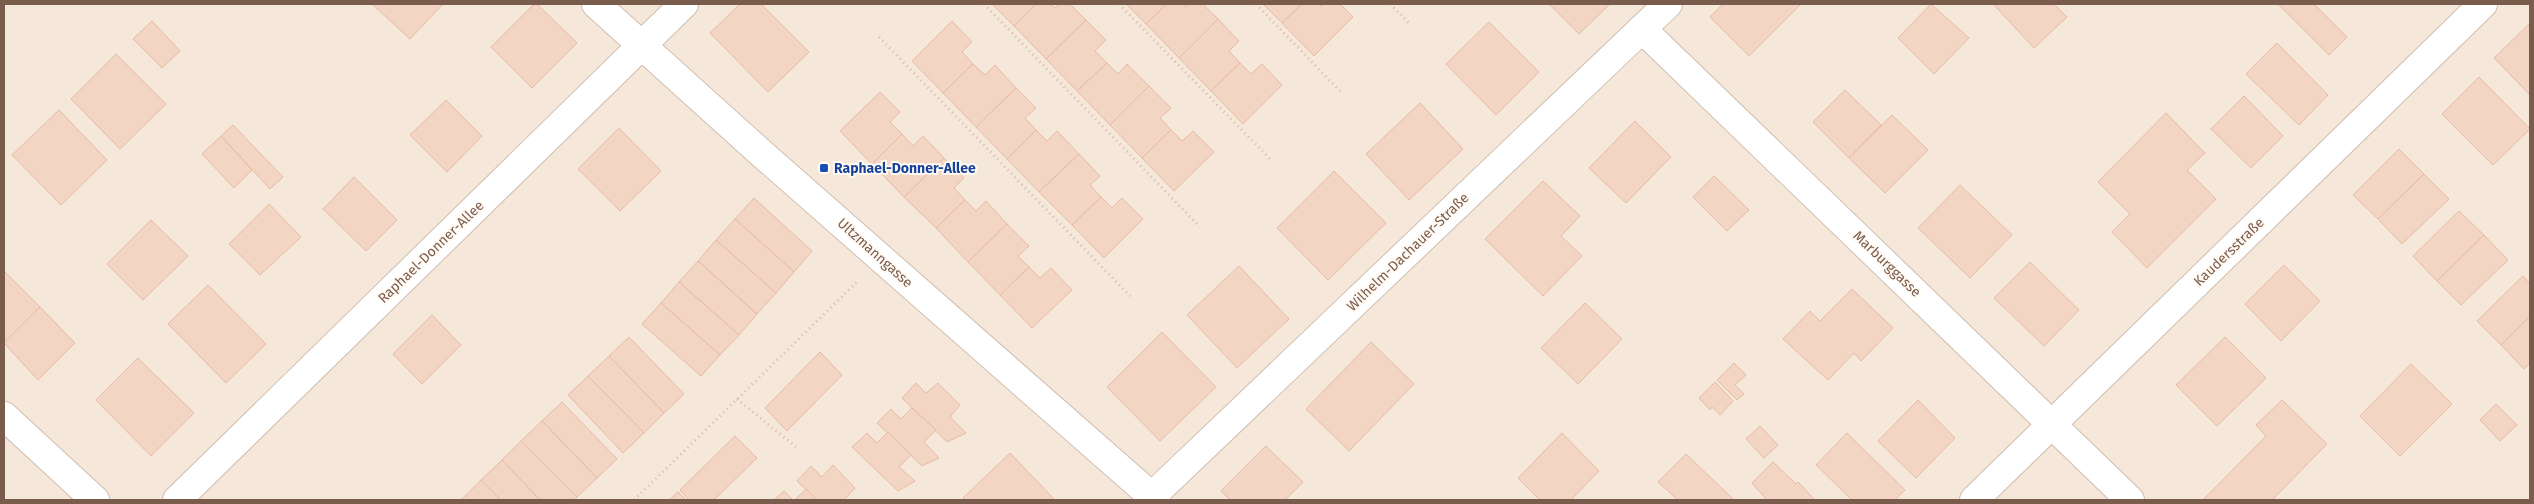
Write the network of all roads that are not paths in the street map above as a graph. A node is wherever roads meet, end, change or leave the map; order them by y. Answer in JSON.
{"nodes":[{"id":1,"x":596,"y":4,"type":"edge"},
{"id":2,"x":684,"y":4,"type":"edge"},
{"id":3,"x":1668,"y":4,"type":"edge"},
{"id":4,"x":2483,"y":4,"type":"edge"},
{"id":5,"x":1642,"y":29,"type":"junction"},
{"id":6,"x":643,"y":44,"type":"junction"},
{"id":7,"x":4,"y":416,"type":"edge"},
{"id":8,"x":2054,"y":424,"type":"junction"},
{"id":9,"x":1152,"y":499,"type":"edge"},
{"id":10,"x":94,"y":500,"type":"edge"},
{"id":11,"x":177,"y":500,"type":"edge"},
{"id":12,"x":1974,"y":500,"type":"edge"},
{"id":13,"x":2130,"y":500,"type":"edge"}],
"edges":[{"from":1,"to":6,"type":"street","name":"Ultzmanngasse"},
{"from":2,"to":6,"type":"street","name":"Raphael-Donner-Allee"},
{"from":3,"to":5,"type":"street","name":"Wilhelm-Dachauer-Straße"},
{"from":4,"to":8,"type":"street","name":"Kaudersstraße"},
{"from":5,"to":8,"type":"street","name":"Marburggasse"},
{"from":5,"to":9,"type":"street","name":"Wilhelm-Dachauer-Straße"},
{"from":6,"to":9,"type":"street","name":"Ultzmanngasse"},
{"from":6,"to":11,"type":"street","name":"Raphael-Donner-Allee"},
{"from":7,"to":10,"type":"street"},
{"from":8,"to":12,"type":"street","name":"Kaudersstraße"},
{"from":8,"to":13,"type":"street","name":"Marburggasse"}]}
